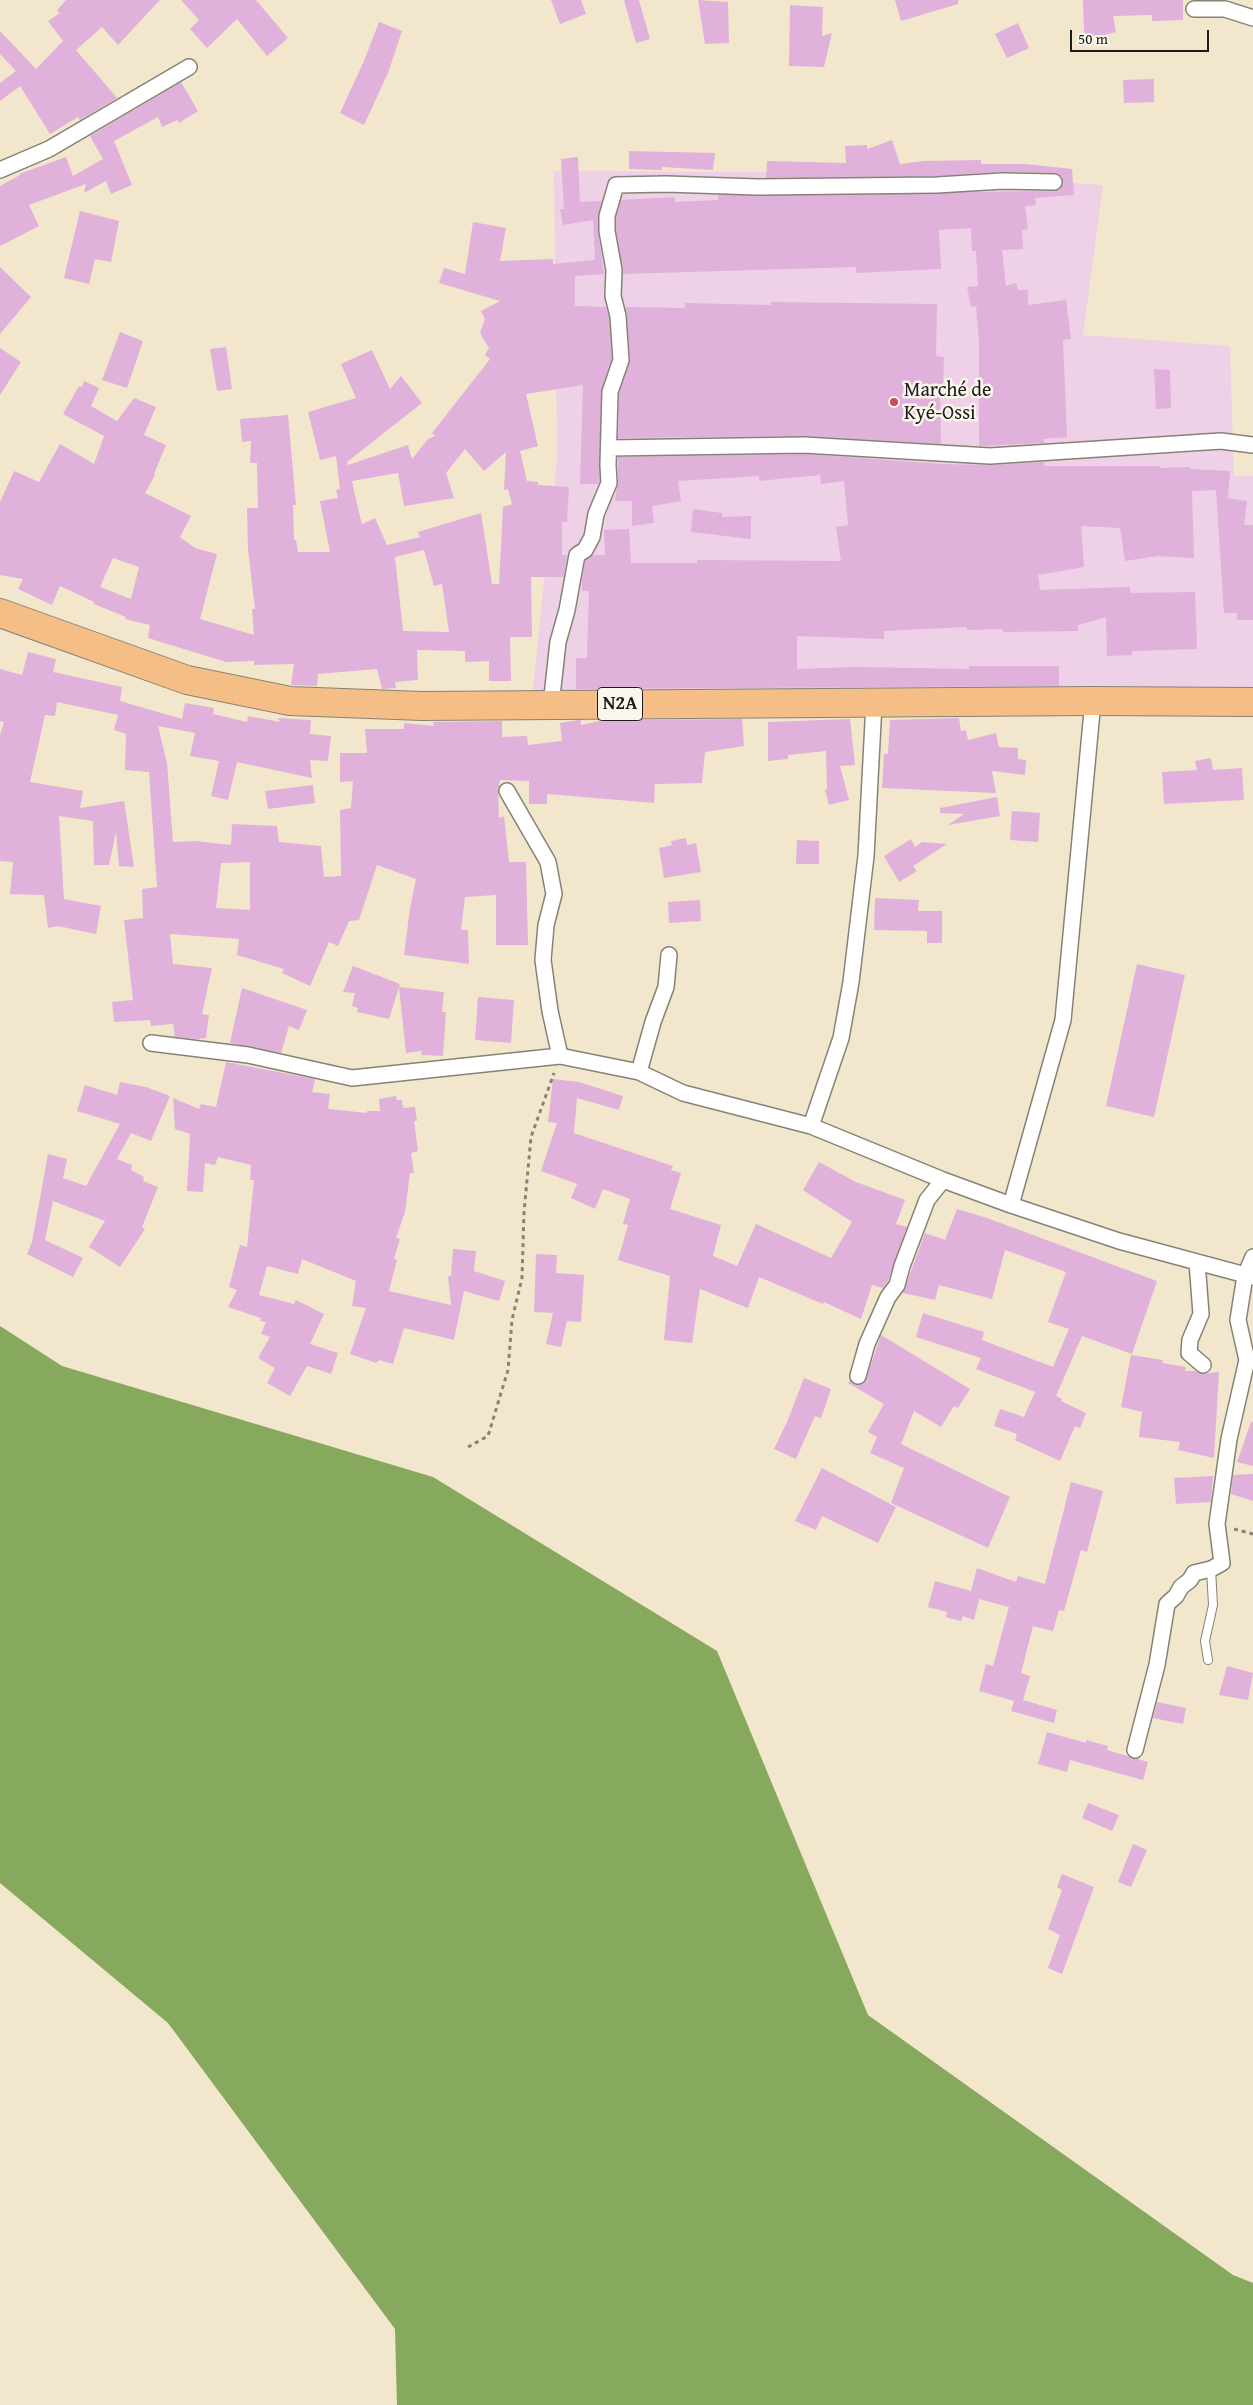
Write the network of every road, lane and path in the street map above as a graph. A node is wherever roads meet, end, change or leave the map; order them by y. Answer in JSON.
{"nodes":[{"id":1,"x":1194,"y":9,"type":"dead end"},
{"id":2,"x":1253,"y":18,"type":"edge"},
{"id":3,"x":189,"y":67,"type":"dead end"},
{"id":4,"x":0,"y":170,"type":"edge"},
{"id":5,"x":1054,"y":182,"type":"dead end"},
{"id":6,"x":1253,"y":445,"type":"edge"},
{"id":7,"x":609,"y":448,"type":"junction"},
{"id":8,"x":0,"y":613,"type":"edge"},
{"id":9,"x":1093,"y":701,"type":"junction"},
{"id":10,"x":1253,"y":702,"type":"edge"},
{"id":11,"x":874,"y":703,"type":"junction"},
{"id":12,"x":551,"y":704,"type":"junction"},
{"id":13,"x":507,"y":791,"type":"dead end"},
{"id":14,"x":669,"y":955,"type":"dead end"},
{"id":15,"x":151,"y":1043,"type":"dead end"},
{"id":16,"x":560,"y":1056,"type":"junction"},
{"id":17,"x":639,"y":1072,"type":"junction"},
{"id":18,"x":811,"y":1126,"type":"junction"},
{"id":19,"x":943,"y":1180,"type":"junction"},
{"id":20,"x":1011,"y":1205,"type":"junction"},
{"id":21,"x":1253,"y":1257,"type":"edge"},
{"id":22,"x":1197,"y":1262,"type":"junction"},
{"id":23,"x":1249,"y":1277,"type":"edge"},
{"id":24,"x":1203,"y":1364,"type":"dead end"},
{"id":25,"x":858,"y":1376,"type":"dead end"},
{"id":26,"x":468,"y":1447,"type":"dead end"},
{"id":27,"x":1211,"y":1569,"type":"junction"},
{"id":28,"x":1208,"y":1660,"type":"dead end"},
{"id":29,"x":1134,"y":1750,"type":"dead end"}],
"edges":[{"from":1,"to":2,"type":"street"},
{"from":3,"to":4,"type":"street"},
{"from":5,"to":7,"type":"street"},
{"from":6,"to":7,"type":"street"},
{"from":7,"to":12,"type":"street"},
{"from":8,"to":12,"type":"highway","number":"N2A"},
{"from":9,"to":10,"type":"highway","number":"N2A"},
{"from":9,"to":11,"type":"highway","number":"N2A"},
{"from":9,"to":20,"type":"street"},
{"from":11,"to":12,"type":"highway","number":"N2A"},
{"from":11,"to":18,"type":"street"},
{"from":13,"to":16,"type":"street"},
{"from":14,"to":17,"type":"street"},
{"from":15,"to":16,"type":"street"},
{"from":16,"to":17,"type":"street"},
{"from":16,"to":26,"type":"path"},
{"from":17,"to":18,"type":"street"},
{"from":18,"to":19,"type":"street"},
{"from":19,"to":20,"type":"street"},
{"from":19,"to":25,"type":"street"},
{"from":20,"to":22,"type":"street"},
{"from":21,"to":23,"type":"street"},
{"from":22,"to":23,"type":"street"},
{"from":22,"to":24,"type":"street"},
{"from":23,"to":27,"type":"street"},
{"from":27,"to":28,"type":"lane"},
{"from":27,"to":29,"type":"street"}]}
